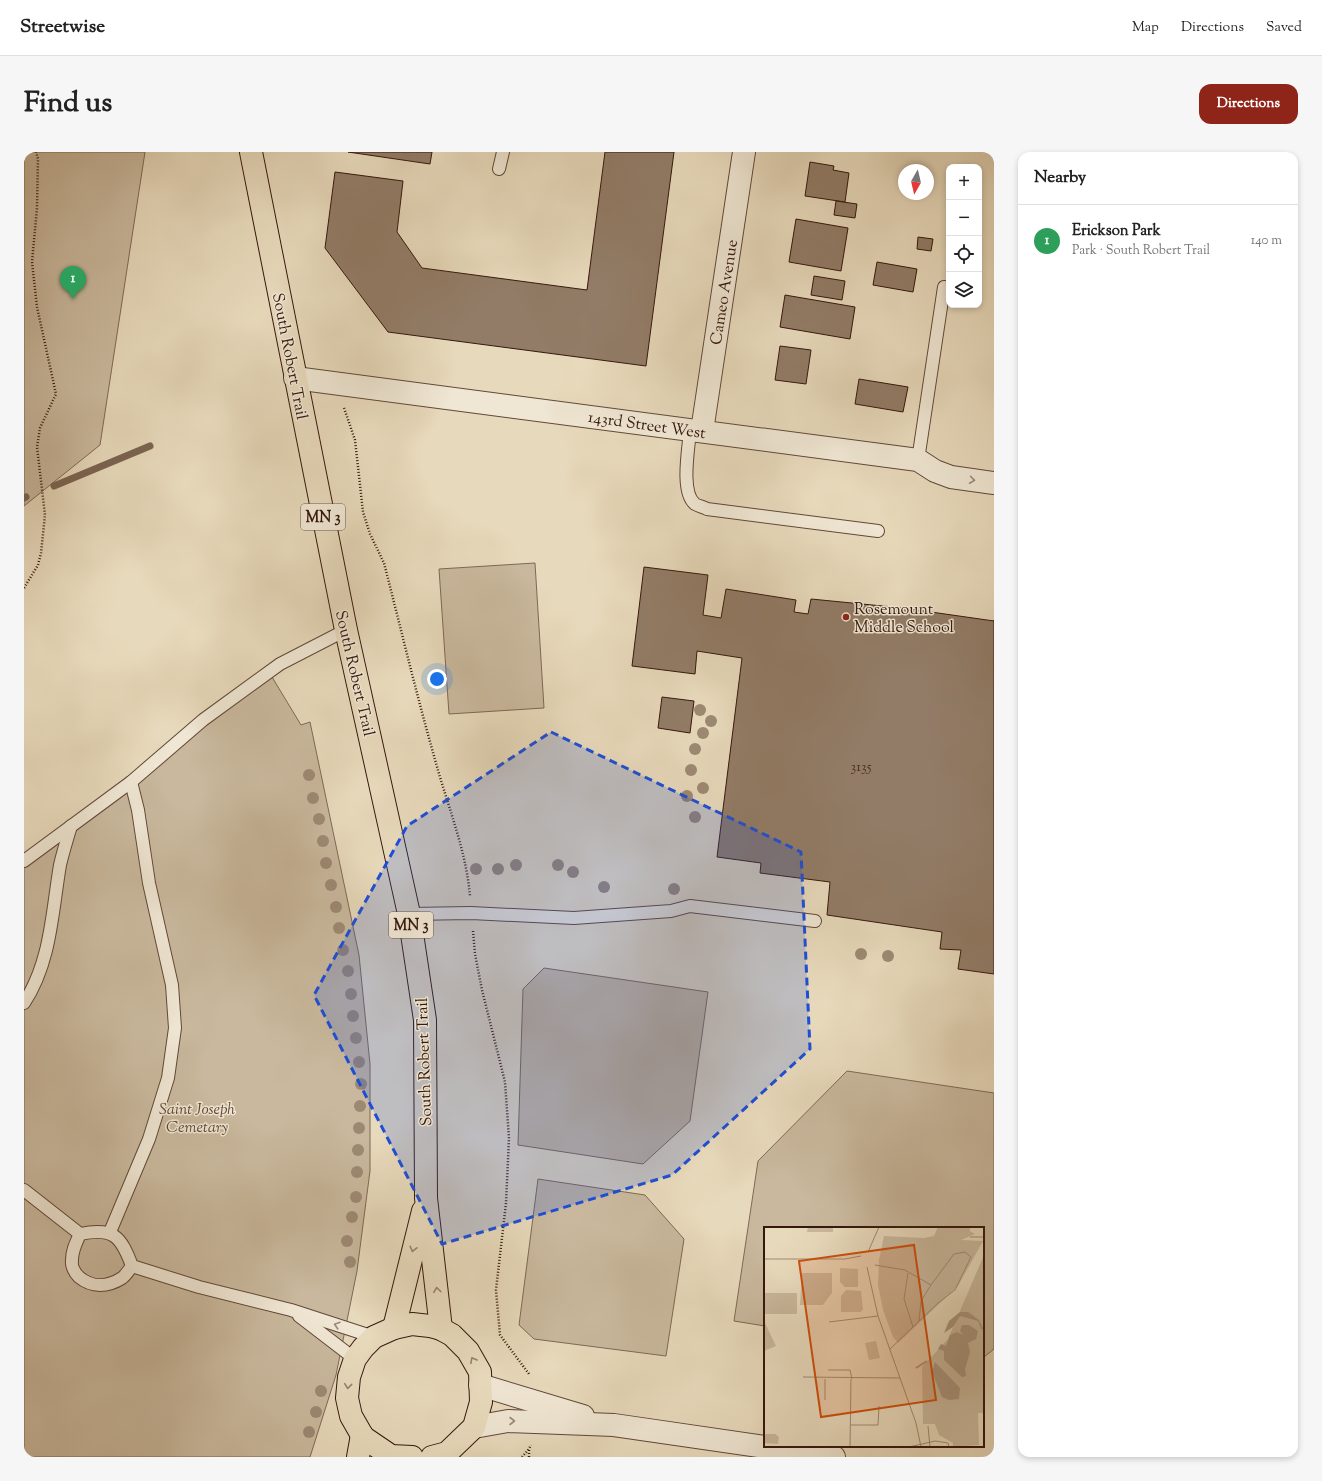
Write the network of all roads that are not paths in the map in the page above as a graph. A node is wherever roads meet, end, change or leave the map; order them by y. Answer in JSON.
{"nodes":[{"id":1,"x":251,"y":152,"type":"edge"},
{"id":2,"x":503,"y":152,"type":"edge"},
{"id":3,"x":744,"y":152,"type":"edge"},
{"id":4,"x":499,"y":169,"type":"dead end"},
{"id":5,"x":944,"y":287,"type":"dead end"},
{"id":6,"x":295,"y":378,"type":"junction"},
{"id":7,"x":696,"y":430,"type":"junction"},
{"id":8,"x":918,"y":460,"type":"junction"},
{"id":9,"x":994,"y":483,"type":"edge"},
{"id":10,"x":878,"y":532,"type":"dead end"},
{"id":11,"x":346,"y":630,"type":"junction"},
{"id":12,"x":131,"y":782,"type":"junction"},
{"id":13,"x":71,"y":826,"type":"junction"},
{"id":14,"x":24,"y":862,"type":"edge"},
{"id":15,"x":409,"y":914,"type":"junction"},
{"id":16,"x":815,"y":921,"type":"dead end"},
{"id":17,"x":24,"y":1003,"type":"edge"},
{"id":18,"x":24,"y":1190,"type":"edge"},
{"id":19,"x":426,"y":1198,"type":"junction"},
{"id":20,"x":110,"y":1232,"type":"junction"},
{"id":21,"x":80,"y":1234,"type":"junction"},
{"id":22,"x":132,"y":1266,"type":"junction"},
{"id":23,"x":291,"y":1310,"type":"junction"},
{"id":24,"x":394,"y":1328,"type":"junction"},
{"id":25,"x":441,"y":1329,"type":"junction"},
{"id":26,"x":374,"y":1337,"type":"junction"},
{"id":27,"x":355,"y":1359,"type":"junction"},
{"id":28,"x":480,"y":1385,"type":"junction"},
{"id":29,"x":614,"y":1425,"type":"junction"},
{"id":30,"x":474,"y":1427,"type":"junction"},
{"id":31,"x":362,"y":1435,"type":"junction"},
{"id":32,"x":764,"y":1447,"type":"edge"},
{"id":33,"x":765,"y":1447,"type":"edge"},
{"id":34,"x":358,"y":1457,"type":"edge"},
{"id":35,"x":412,"y":1457,"type":"edge"},
{"id":36,"x":432,"y":1457,"type":"edge"},
{"id":37,"x":834,"y":1457,"type":"edge"}],
"edges":[{"from":1,"to":6,"type":"main road","name":"South Robert Trail","number":"MN 3"},
{"from":2,"to":4,"type":"lane"},
{"from":3,"to":7,"type":"street","name":"Cameo Avenue"},
{"from":5,"to":8,"type":"lane"},
{"from":6,"to":7,"type":"street","name":"143rd Street West"},
{"from":6,"to":11,"type":"main road","name":"South Robert Trail","number":"MN 3"},
{"from":7,"to":8,"type":"street","name":"143rd Street West"},
{"from":7,"to":10,"type":"lane"},
{"from":8,"to":9,"type":"street","name":"143rd Street West","one_way":true},
{"from":11,"to":12,"type":"lane"},
{"from":11,"to":15,"type":"main road","name":"South Robert Trail","number":"MN 3"},
{"from":12,"to":13,"type":"lane"},
{"from":12,"to":20,"type":"lane"},
{"from":13,"to":14,"type":"lane"},
{"from":13,"to":17,"type":"lane"},
{"from":15,"to":16,"type":"lane"},
{"from":15,"to":19,"type":"main road","name":"South Robert Trail","number":"MN 3"},
{"from":18,"to":21,"type":"lane"},
{"from":19,"to":24,"type":"main road","one_way":true},
{"from":25,"to":19,"type":"main road","one_way":true},
{"from":20,"to":21,"type":"lane"},
{"from":20,"to":22,"type":"lane"},
{"from":21,"to":22,"type":"lane"},
{"from":22,"to":23,"type":"lane"},
{"from":26,"to":23,"type":"lane","one_way":true},
{"from":23,"to":27,"type":"lane"},
{"from":24,"to":25,"type":"main road"},
{"from":24,"to":26,"type":"main road"},
{"from":28,"to":25,"type":"main road","one_way":true},
{"from":26,"to":27,"type":"main road"},
{"from":27,"to":31,"type":"main road","one_way":true},
{"from":28,"to":29,"type":"street"},
{"from":28,"to":30,"type":"main road"},
{"from":30,"to":29,"type":"street","one_way":true},
{"from":29,"to":32,"type":"street"},
{"from":30,"to":36,"type":"main road"},
{"from":31,"to":34,"type":"main road"},
{"from":31,"to":35,"type":"main road"},
{"from":33,"to":37,"type":"street"}]}
